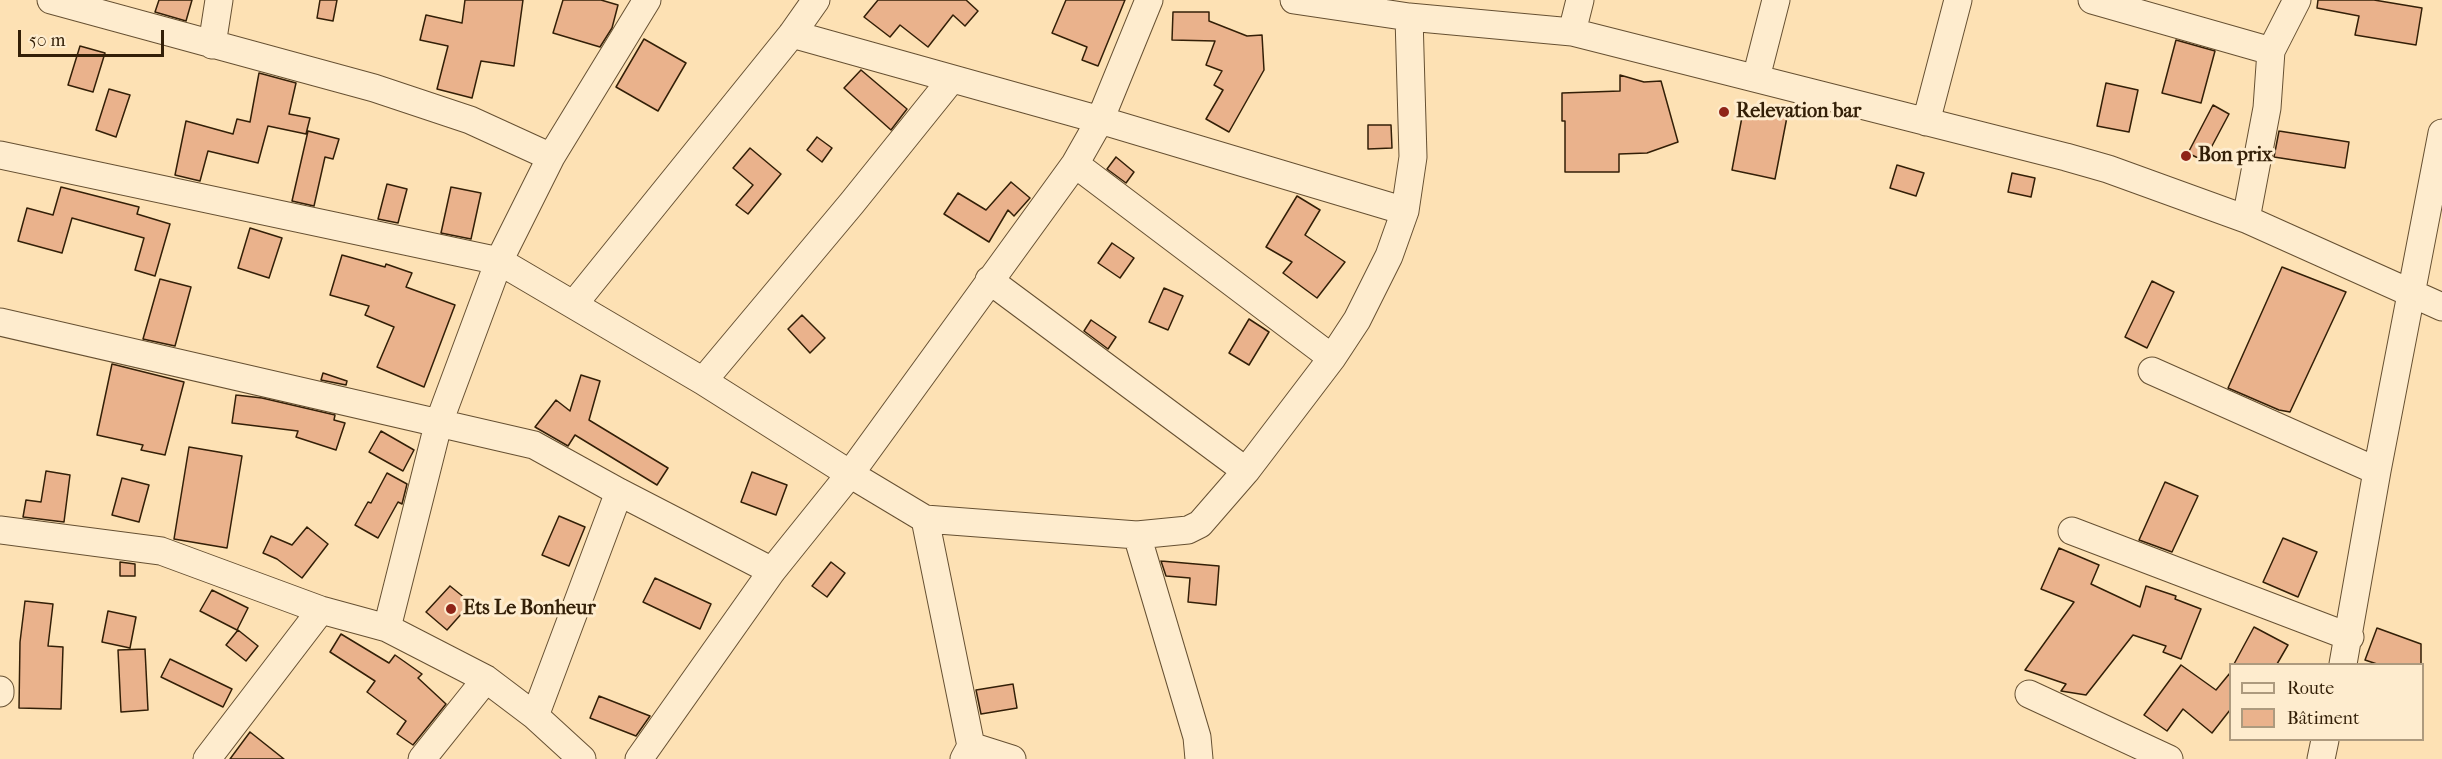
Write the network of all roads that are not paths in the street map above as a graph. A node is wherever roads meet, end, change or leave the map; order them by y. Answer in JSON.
{"nodes":[{"id":1,"x":51,"y":0,"type":"edge"},
{"id":2,"x":219,"y":0,"type":"edge"},
{"id":3,"x":646,"y":0,"type":"edge"},
{"id":4,"x":816,"y":0,"type":"edge"},
{"id":5,"x":1149,"y":0,"type":"edge"},
{"id":6,"x":1294,"y":0,"type":"edge"},
{"id":7,"x":1580,"y":0,"type":"edge"},
{"id":8,"x":1776,"y":0,"type":"edge"},
{"id":9,"x":1958,"y":0,"type":"edge"},
{"id":10,"x":2092,"y":0,"type":"edge"},
{"id":11,"x":2297,"y":0,"type":"edge"},
{"id":12,"x":2142,"y":7,"type":"edge"},
{"id":13,"x":1423,"y":12,"type":"edge"},
{"id":14,"x":1572,"y":32,"type":"junction"},
{"id":15,"x":792,"y":34,"type":"junction"},
{"id":16,"x":212,"y":45,"type":"junction"},
{"id":17,"x":2271,"y":51,"type":"junction"},
{"id":18,"x":1756,"y":78,"type":"junction"},
{"id":19,"x":951,"y":80,"type":"junction"},
{"id":20,"x":1100,"y":120,"type":"junction"},
{"id":21,"x":1926,"y":122,"type":"junction"},
{"id":22,"x":2442,"y":133,"type":"edge"},
{"id":23,"x":0,"y":155,"type":"edge"},
{"id":24,"x":551,"y":157,"type":"junction"},
{"id":25,"x":1075,"y":164,"type":"junction"},
{"id":26,"x":1405,"y":211,"type":"junction"},
{"id":27,"x":2246,"y":219,"type":"junction"},
{"id":28,"x":499,"y":261,"type":"junction"},
{"id":29,"x":989,"y":280,"type":"junction"},
{"id":30,"x":2410,"y":293,"type":"junction"},
{"id":31,"x":574,"y":304,"type":"junction"},
{"id":32,"x":2442,"y":307,"type":"edge"},
{"id":33,"x":0,"y":322,"type":"edge"},
{"id":34,"x":1332,"y":358,"type":"junction"},
{"id":35,"x":2152,"y":371,"type":"dead end"},
{"id":36,"x":704,"y":381,"type":"junction"},
{"id":37,"x":438,"y":425,"type":"junction"},
{"id":38,"x":1246,"y":471,"type":"junction"},
{"id":39,"x":2377,"y":471,"type":"junction"},
{"id":40,"x":850,"y":474,"type":"junction"},
{"id":41,"x":619,"y":492,"type":"junction"},
{"id":42,"x":925,"y":519,"type":"junction"},
{"id":43,"x":0,"y":530,"type":"edge"},
{"id":44,"x":2072,"y":531,"type":"dead end"},
{"id":45,"x":1137,"y":535,"type":"junction"},
{"id":46,"x":772,"y":570,"type":"junction"},
{"id":47,"x":321,"y":609,"type":"junction"},
{"id":48,"x":387,"y":628,"type":"junction"},
{"id":49,"x":2350,"y":637,"type":"junction"},
{"id":50,"x":2343,"y":663,"type":"edge"},
{"id":51,"x":486,"y":679,"type":"junction"},
{"id":52,"x":2029,"y":694,"type":"dead end"},
{"id":53,"x":535,"y":716,"type":"junction"},
{"id":54,"x":2325,"y":741,"type":"edge"},
{"id":55,"x":967,"y":752,"type":"edge"},
{"id":56,"x":207,"y":759,"type":"edge"},
{"id":57,"x":422,"y":759,"type":"edge"},
{"id":58,"x":582,"y":759,"type":"edge"},
{"id":59,"x":639,"y":759,"type":"edge"},
{"id":60,"x":1012,"y":759,"type":"edge"},
{"id":61,"x":1199,"y":759,"type":"edge"},
{"id":62,"x":2169,"y":759,"type":"edge"},
{"id":63,"x":2321,"y":759,"type":"edge"}],
"edges":[{"from":1,"to":16,"type":"street"},
{"from":2,"to":16,"type":"street"},
{"from":3,"to":24,"type":"street"},
{"from":4,"to":15,"type":"street"},
{"from":5,"to":20,"type":"street"},
{"from":6,"to":13,"type":"street"},
{"from":7,"to":14,"type":"street"},
{"from":8,"to":18,"type":"street"},
{"from":9,"to":21,"type":"street"},
{"from":10,"to":12,"type":"street"},
{"from":11,"to":17,"type":"street"},
{"from":12,"to":17,"type":"street"},
{"from":13,"to":14,"type":"street"},
{"from":13,"to":26,"type":"street"},
{"from":14,"to":18,"type":"street"},
{"from":15,"to":19,"type":"street"},
{"from":15,"to":31,"type":"street"},
{"from":16,"to":24,"type":"street"},
{"from":17,"to":27,"type":"street"},
{"from":18,"to":21,"type":"street"},
{"from":19,"to":20,"type":"street"},
{"from":19,"to":36,"type":"street"},
{"from":20,"to":25,"type":"street"},
{"from":20,"to":26,"type":"street"},
{"from":21,"to":27,"type":"street"},
{"from":22,"to":30,"type":"street"},
{"from":23,"to":28,"type":"street"},
{"from":24,"to":28,"type":"street"},
{"from":25,"to":29,"type":"street"},
{"from":25,"to":34,"type":"street"},
{"from":26,"to":34,"type":"street"},
{"from":27,"to":30,"type":"street"},
{"from":28,"to":31,"type":"street"},
{"from":28,"to":37,"type":"street"},
{"from":29,"to":38,"type":"street"},
{"from":29,"to":40,"type":"street"},
{"from":30,"to":32,"type":"street"},
{"from":30,"to":39,"type":"street"},
{"from":31,"to":36,"type":"street"},
{"from":33,"to":37,"type":"street"},
{"from":34,"to":38,"type":"street"},
{"from":35,"to":39,"type":"street"},
{"from":36,"to":40,"type":"street"},
{"from":37,"to":41,"type":"street"},
{"from":37,"to":48,"type":"street"},
{"from":38,"to":45,"type":"street"},
{"from":39,"to":49,"type":"street"},
{"from":40,"to":42,"type":"street"},
{"from":40,"to":46,"type":"street"},
{"from":41,"to":46,"type":"street"},
{"from":41,"to":53,"type":"street"},
{"from":42,"to":45,"type":"street"},
{"from":42,"to":55,"type":"street"},
{"from":43,"to":47,"type":"street"},
{"from":44,"to":49,"type":"street"},
{"from":45,"to":61,"type":"street"},
{"from":46,"to":59,"type":"street"},
{"from":47,"to":48,"type":"street"},
{"from":47,"to":56,"type":"street"},
{"from":48,"to":51,"type":"street"},
{"from":49,"to":50,"type":"street"},
{"from":51,"to":53,"type":"street"},
{"from":51,"to":57,"type":"street"},
{"from":52,"to":62,"type":"street"},
{"from":53,"to":58,"type":"street"},
{"from":54,"to":63,"type":"street"},
{"from":55,"to":60,"type":"street"}]}
